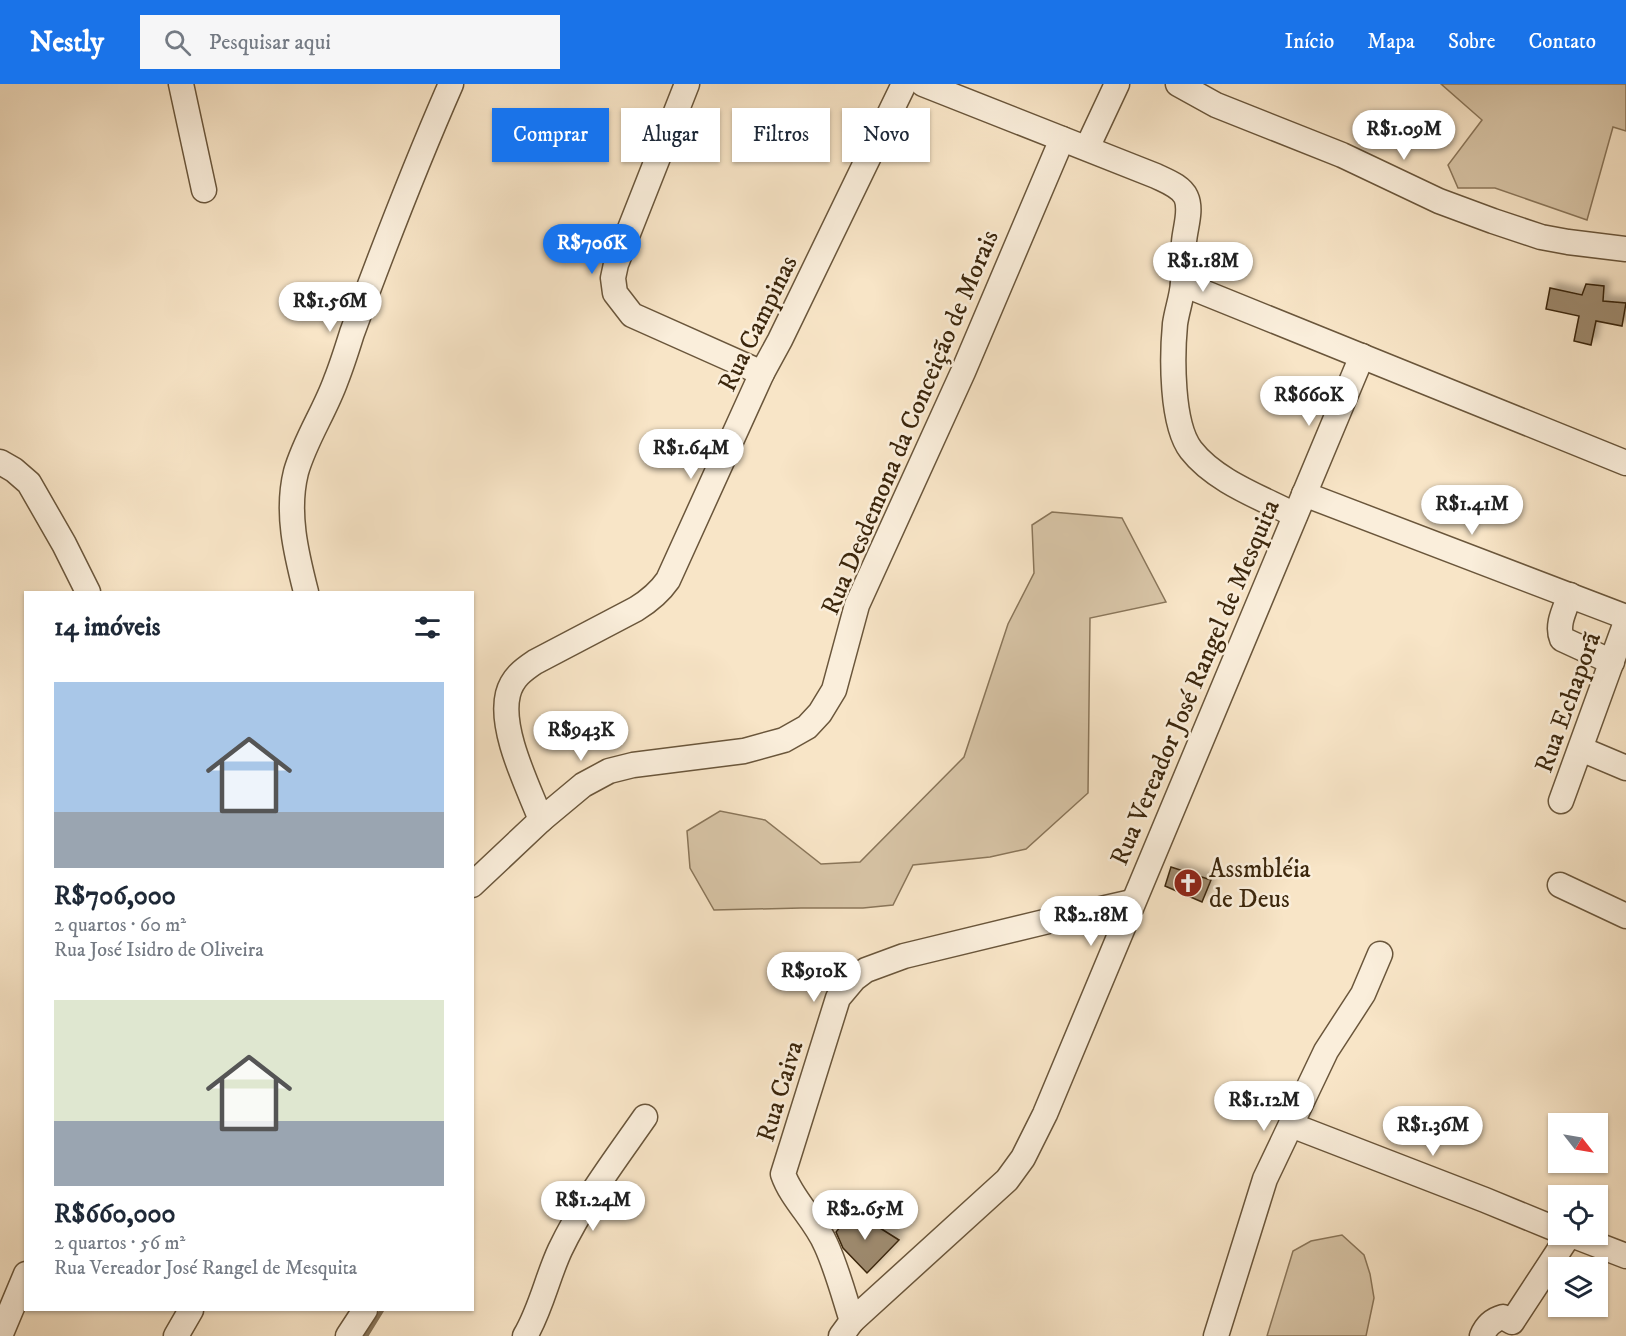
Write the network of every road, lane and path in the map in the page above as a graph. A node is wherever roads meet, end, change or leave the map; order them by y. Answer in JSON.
{"nodes":[{"id":1,"x":181,"y":84,"type":"edge"},
{"id":2,"x":451,"y":84,"type":"edge"},
{"id":3,"x":687,"y":84,"type":"edge"},
{"id":4,"x":904,"y":84,"type":"edge"},
{"id":5,"x":923,"y":84,"type":"edge"},
{"id":6,"x":1117,"y":84,"type":"edge"},
{"id":7,"x":1178,"y":84,"type":"edge"},
{"id":8,"x":1062,"y":139,"type":"junction"},
{"id":9,"x":1088,"y":148,"type":"junction"},
{"id":10,"x":204,"y":190,"type":"dead end"},
{"id":11,"x":1626,"y":249,"type":"edge"},
{"id":12,"x":1183,"y":284,"type":"junction"},
{"id":13,"x":1362,"y":356,"type":"junction"},
{"id":14,"x":762,"y":373,"type":"junction"},
{"id":15,"x":0,"y":462,"type":"edge"},
{"id":16,"x":1626,"y":463,"type":"edge"},
{"id":17,"x":1299,"y":504,"type":"junction"},
{"id":18,"x":88,"y":591,"type":"edge"},
{"id":19,"x":306,"y":591,"type":"edge"},
{"id":20,"x":1570,"y":595,"type":"junction"},
{"id":21,"x":1626,"y":617,"type":"edge"},
{"id":22,"x":1626,"y":622,"type":"edge"},
{"id":23,"x":1612,"y":662,"type":"junction"},
{"id":24,"x":1581,"y":749,"type":"junction"},
{"id":25,"x":1626,"y":768,"type":"edge"},
{"id":26,"x":1561,"y":801,"type":"dead end"},
{"id":27,"x":541,"y":820,"type":"junction"},
{"id":28,"x":474,"y":883,"type":"edge"},
{"id":29,"x":1560,"y":885,"type":"dead end"},
{"id":30,"x":1132,"y":902,"type":"junction"},
{"id":31,"x":1626,"y":916,"type":"edge"},
{"id":32,"x":1380,"y":954,"type":"dead end"},
{"id":33,"x":645,"y":1117,"type":"dead end"},
{"id":34,"x":1291,"y":1125,"type":"junction"},
{"id":35,"x":1548,"y":1226,"type":"edge"},
{"id":36,"x":1563,"y":1245,"type":"edge"},
{"id":37,"x":1596,"y":1245,"type":"edge"},
{"id":38,"x":1626,"y":1256,"type":"edge"},
{"id":39,"x":24,"y":1279,"type":"edge"},
{"id":40,"x":190,"y":1311,"type":"edge"},
{"id":41,"x":363,"y":1311,"type":"edge"},
{"id":42,"x":846,"y":1328,"type":"edge"},
{"id":43,"x":1517,"y":1329,"type":"edge"},
{"id":44,"x":0,"y":1336,"type":"edge"},
{"id":45,"x":176,"y":1336,"type":"edge"},
{"id":46,"x":348,"y":1336,"type":"edge"},
{"id":47,"x":525,"y":1336,"type":"edge"},
{"id":48,"x":1216,"y":1336,"type":"edge"},
{"id":49,"x":1482,"y":1336,"type":"edge"}],
"edges":[{"from":1,"to":10,"type":"street"},
{"from":2,"to":19,"type":"street"},
{"from":3,"to":14,"type":"street"},
{"from":4,"to":14,"type":"street","name":"Rua Campinas"},
{"from":5,"to":8,"type":"street"},
{"from":6,"to":9,"type":"street"},
{"from":7,"to":11,"type":"street"},
{"from":8,"to":9,"type":"street"},
{"from":8,"to":27,"type":"street","name":"Rua Desdemona da Conceição de Morais"},
{"from":9,"to":12,"type":"street"},
{"from":12,"to":13,"type":"street"},
{"from":12,"to":17,"type":"street"},
{"from":13,"to":16,"type":"street"},
{"from":13,"to":17,"type":"street","name":"Rua Vereador José Rangel de Mesquita"},
{"from":14,"to":27,"type":"street","name":"Rua Campinas"},
{"from":15,"to":18,"type":"street"},
{"from":17,"to":20,"type":"street"},
{"from":17,"to":30,"type":"street","name":"Rua Vereador José Rangel de Mesquita"},
{"from":20,"to":21,"type":"street"},
{"from":20,"to":23,"type":"street"},
{"from":22,"to":23,"type":"street","name":"Rua Echaporã"},
{"from":23,"to":24,"type":"street","name":"Rua Echaporã"},
{"from":24,"to":25,"type":"street"},
{"from":24,"to":26,"type":"street","name":"Rua Echaporã"},
{"from":27,"to":28,"type":"street","name":"Rua Desdemona da Conceição de Morais"},
{"from":29,"to":31,"type":"street"},
{"from":30,"to":42,"type":"street","name":"Rua Vereador José Rangel de Mesquita"},
{"from":30,"to":42,"type":"street","name":"Rua Caiva"},
{"from":32,"to":34,"type":"street"},
{"from":33,"to":47,"type":"street"},
{"from":34,"to":35,"type":"street"},
{"from":34,"to":48,"type":"street"},
{"from":36,"to":43,"type":"street"},
{"from":37,"to":38,"type":"street"},
{"from":39,"to":44,"type":"street"},
{"from":40,"to":45,"type":"street"},
{"from":41,"to":46,"type":"street"},
{"from":43,"to":49,"type":"street"}]}
